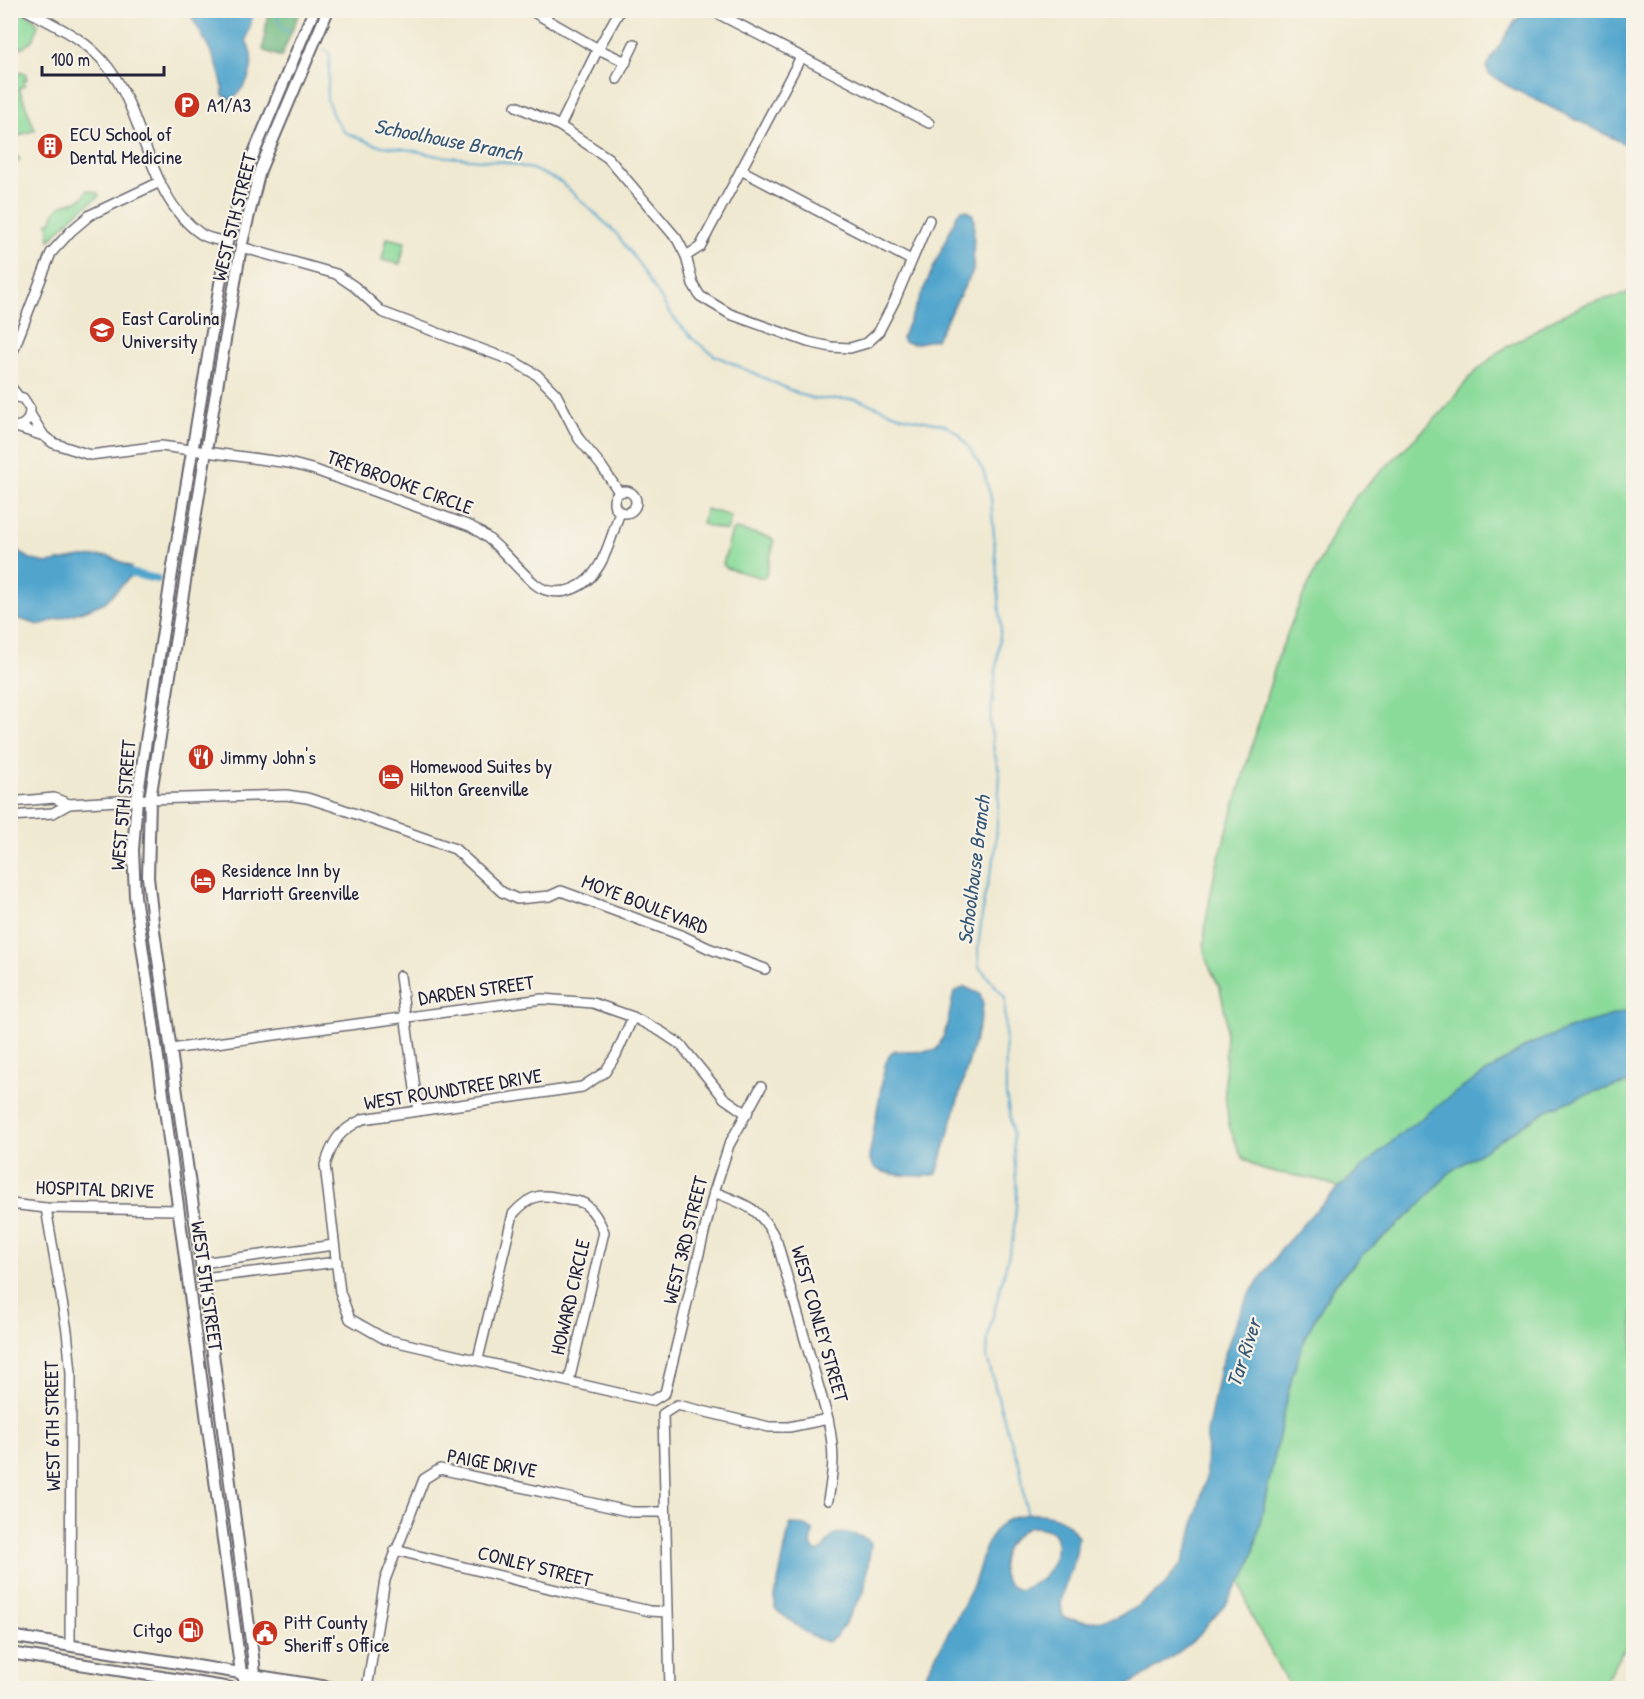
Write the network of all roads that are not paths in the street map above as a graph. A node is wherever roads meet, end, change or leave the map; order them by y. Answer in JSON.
{"nodes":[{"id":1,"x":26,"y":10,"type":"edge"},
{"id":2,"x":314,"y":10,"type":"edge"},
{"id":3,"x":327,"y":10,"type":"edge"},
{"id":4,"x":620,"y":10,"type":"edge"},
{"id":5,"x":711,"y":10,"type":"edge"},
{"id":6,"x":530,"y":11,"type":"edge"},
{"id":7,"x":634,"y":44,"type":"dead end"},
{"id":8,"x":598,"y":49,"type":"junction"},
{"id":9,"x":801,"y":57,"type":"junction"},
{"id":10,"x":626,"y":62,"type":"junction"},
{"id":11,"x":617,"y":79,"type":"dead end"},
{"id":12,"x":516,"y":106,"type":"dead end"},
{"id":13,"x":929,"y":123,"type":"dead end"},
{"id":14,"x":560,"y":126,"type":"junction"},
{"id":15,"x":741,"y":170,"type":"junction"},
{"id":16,"x":160,"y":182,"type":"junction"},
{"id":17,"x":929,"y":220,"type":"dead end"},
{"id":18,"x":227,"y":242,"type":"junction"},
{"id":19,"x":241,"y":247,"type":"junction"},
{"id":20,"x":686,"y":256,"type":"junction"},
{"id":21,"x":911,"y":260,"type":"junction"},
{"id":22,"x":10,"y":359,"type":"edge"},
{"id":23,"x":10,"y":386,"type":"edge"},
{"id":24,"x":14,"y":396,"type":"edge"},
{"id":25,"x":30,"y":414,"type":"junction"},
{"id":26,"x":12,"y":427,"type":"edge"},
{"id":27,"x":44,"y":436,"type":"junction"},
{"id":28,"x":192,"y":449,"type":"junction"},
{"id":29,"x":206,"y":451,"type":"junction"},
{"id":30,"x":619,"y":492,"type":"junction"},
{"id":31,"x":620,"y":512,"type":"junction"},
{"id":32,"x":137,"y":799,"type":"junction"},
{"id":33,"x":150,"y":799,"type":"junction"},
{"id":34,"x":10,"y":802,"type":"edge"},
{"id":35,"x":69,"y":804,"type":"junction"},
{"id":36,"x":10,"y":816,"type":"edge"},
{"id":37,"x":765,"y":969,"type":"dead end"},
{"id":38,"x":400,"y":976,"type":"dead end"},
{"id":39,"x":633,"y":1017,"type":"junction"},
{"id":40,"x":405,"y":1018,"type":"junction"},
{"id":41,"x":171,"y":1049,"type":"junction"},
{"id":42,"x":159,"y":1065,"type":"junction"},
{"id":43,"x":761,"y":1087,"type":"dead end"},
{"id":44,"x":418,"y":1111,"type":"junction"},
{"id":45,"x":747,"y":1114,"type":"junction"},
{"id":46,"x":171,"y":1163,"type":"junction"},
{"id":47,"x":188,"y":1176,"type":"junction"},
{"id":48,"x":714,"y":1192,"type":"junction"},
{"id":49,"x":10,"y":1204,"type":"edge"},
{"id":50,"x":46,"y":1208,"type":"junction"},
{"id":51,"x":178,"y":1210,"type":"junction"},
{"id":52,"x":334,"y":1245,"type":"junction"},
{"id":53,"x":337,"y":1262,"type":"junction"},
{"id":54,"x":201,"y":1263,"type":"junction"},
{"id":55,"x":203,"y":1278,"type":"junction"},
{"id":56,"x":478,"y":1359,"type":"junction"},
{"id":57,"x":569,"y":1381,"type":"junction"},
{"id":58,"x":652,"y":1401,"type":"joint"},
{"id":59,"x":828,"y":1419,"type":"junction"},
{"id":60,"x":828,"y":1500,"type":"dead end"},
{"id":61,"x":664,"y":1512,"type":"junction"},
{"id":62,"x":395,"y":1550,"type":"junction"},
{"id":63,"x":667,"y":1612,"type":"junction"},
{"id":64,"x":10,"y":1636,"type":"edge"},
{"id":65,"x":70,"y":1645,"type":"junction"},
{"id":66,"x":10,"y":1653,"type":"edge"},
{"id":67,"x":241,"y":1673,"type":"junction"},
{"id":68,"x":255,"y":1675,"type":"junction"},
{"id":69,"x":231,"y":1689,"type":"edge"},
{"id":70,"x":250,"y":1689,"type":"edge"},
{"id":71,"x":334,"y":1689,"type":"edge"},
{"id":72,"x":367,"y":1689,"type":"edge"},
{"id":73,"x":670,"y":1689,"type":"edge"}],
"edges":[{"from":1,"to":16,"type":"street"},
{"from":2,"to":18,"type":"main road","name":"WEST 5TH STREET"},
{"from":3,"to":19,"type":"main road","name":"WEST 5TH STREET"},
{"from":4,"to":8,"type":"street"},
{"from":5,"to":9,"type":"street"},
{"from":6,"to":8,"type":"street"},
{"from":7,"to":10,"type":"street"},
{"from":8,"to":10,"type":"street"},
{"from":8,"to":14,"type":"street"},
{"from":9,"to":13,"type":"street"},
{"from":9,"to":15,"type":"street"},
{"from":10,"to":11,"type":"street"},
{"from":12,"to":14,"type":"street"},
{"from":14,"to":20,"type":"street"},
{"from":15,"to":20,"type":"street"},
{"from":15,"to":21,"type":"street"},
{"from":16,"to":18,"type":"street"},
{"from":16,"to":22,"type":"street"},
{"from":17,"to":21,"type":"street"},
{"from":18,"to":28,"type":"main road","name":"WEST 5TH STREET"},
{"from":19,"to":29,"type":"main road","name":"WEST 5TH STREET"},
{"from":19,"to":30,"type":"street","name":"TREYBROOKE CIRCLE"},
{"from":20,"to":21,"type":"street"},
{"from":23,"to":24,"type":"street"},
{"from":24,"to":25,"type":"street"},
{"from":25,"to":26,"type":"street"},
{"from":25,"to":27,"type":"street"},
{"from":26,"to":27,"type":"street","name":"TREYBROOKE CIRCLE"},
{"from":27,"to":28,"type":"street","name":"TREYBROOKE CIRCLE"},
{"from":28,"to":29,"type":"street","name":"TREYBROOKE CIRCLE"},
{"from":28,"to":32,"type":"main road","name":"WEST 5TH STREET"},
{"from":29,"to":31,"type":"street","name":"TREYBROOKE CIRCLE"},
{"from":29,"to":33,"type":"main road","name":"WEST 5TH STREET"},
{"from":30,"to":31,"type":"street","name":"TREYBROOKE CIRCLE"},
{"from":30,"to":31,"type":"street","name":"TREYBROOKE CIRCLE"},
{"from":32,"to":33,"type":"street","name":"MOYE BOULEVARD"},
{"from":32,"to":35,"type":"street","name":"MOYE BOULEVARD"},
{"from":32,"to":42,"type":"main road","name":"WEST 5TH STREET"},
{"from":33,"to":37,"type":"street","name":"MOYE BOULEVARD"},
{"from":33,"to":41,"type":"main road","name":"WEST 5TH STREET"},
{"from":34,"to":35,"type":"street","name":"MOYE BOULEVARD"},
{"from":35,"to":36,"type":"street","name":"MOYE BOULEVARD"},
{"from":38,"to":40,"type":"street"},
{"from":39,"to":40,"type":"street","name":"DARDEN STREET"},
{"from":39,"to":44,"type":"street","name":"WEST ROUNDTREE DRIVE"},
{"from":39,"to":45,"type":"street","name":"DARDEN STREET"},
{"from":40,"to":41,"type":"street","name":"DARDEN STREET"},
{"from":40,"to":44,"type":"street"},
{"from":41,"to":47,"type":"main road","name":"WEST 5TH STREET"},
{"from":42,"to":46,"type":"main road","name":"WEST 5TH STREET"},
{"from":42,"to":47,"type":"main road"},
{"from":43,"to":45,"type":"street","name":"WEST 3RD STREET"},
{"from":44,"to":52,"type":"street","name":"WEST ROUNDTREE DRIVE"},
{"from":45,"to":48,"type":"street","name":"WEST 3RD STREET"},
{"from":46,"to":51,"type":"main road","name":"WEST 5TH STREET"},
{"from":46,"to":55,"type":"main road"},
{"from":47,"to":54,"type":"main road","name":"WEST 5TH STREET"},
{"from":48,"to":58,"type":"street","name":"WEST 3RD STREET"},
{"from":48,"to":59,"type":"street","name":"WEST CONLEY STREET"},
{"from":49,"to":50,"type":"street","name":"HOSPITAL DRIVE"},
{"from":50,"to":51,"type":"street","name":"HOSPITAL DRIVE"},
{"from":50,"to":65,"type":"street","name":"WEST 6TH STREET"},
{"from":51,"to":67,"type":"main road","name":"WEST 5TH STREET"},
{"from":52,"to":53,"type":"street","name":"WEST ROUNDTREE DRIVE"},
{"from":52,"to":54,"type":"street"},
{"from":53,"to":55,"type":"street"},
{"from":53,"to":56,"type":"street","name":"WEST ROUNDTREE DRIVE"},
{"from":54,"to":55,"type":"main road","name":"WEST 5TH STREET"},
{"from":55,"to":68,"type":"main road","name":"WEST 5TH STREET"},
{"from":56,"to":57,"type":"street","name":"WEST ROUNDTREE DRIVE"},
{"from":56,"to":57,"type":"street","name":"HOWARD CIRCLE"},
{"from":57,"to":58,"type":"street","name":"WEST ROUNDTREE DRIVE"},
{"from":59,"to":60,"type":"street","name":"WEST CONLEY STREET"},
{"from":59,"to":61,"type":"street"},
{"from":61,"to":62,"type":"street","name":"PAIGE DRIVE"},
{"from":61,"to":63,"type":"street"},
{"from":62,"to":63,"type":"street","name":"CONLEY STREET"},
{"from":62,"to":72,"type":"street","name":"PAIGE DRIVE"},
{"from":63,"to":73,"type":"street"},
{"from":64,"to":65,"type":"main road"},
{"from":65,"to":67,"type":"main road"},
{"from":66,"to":69,"type":"main road"},
{"from":67,"to":68,"type":"main road"},
{"from":67,"to":70,"type":"main road","name":"WEST 5TH STREET"},
{"from":68,"to":70,"type":"main road","name":"WEST 5TH STREET"},
{"from":68,"to":71,"type":"main road"}]}
